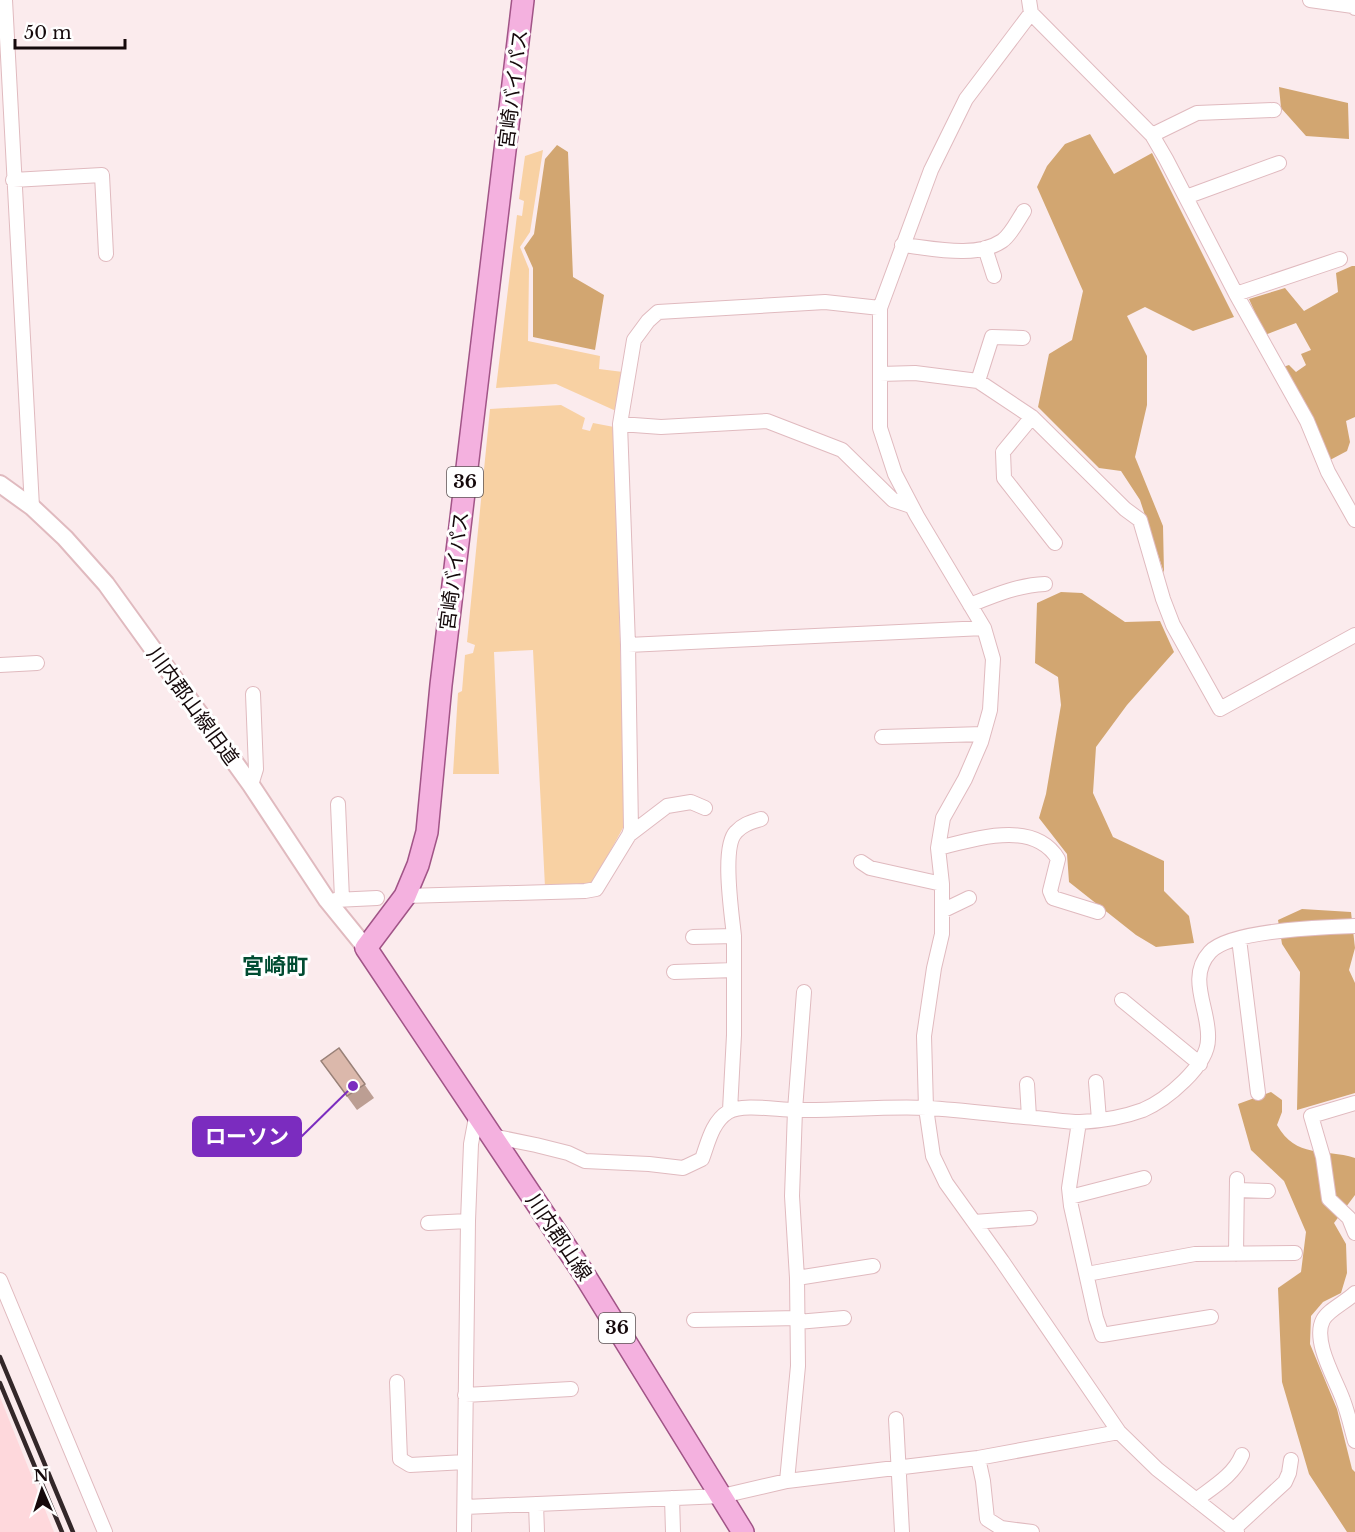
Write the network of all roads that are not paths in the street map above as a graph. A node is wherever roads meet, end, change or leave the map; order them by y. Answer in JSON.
{"nodes":[{"id":1,"x":5,"y":0,"type":"edge"},
{"id":2,"x":523,"y":0,"type":"edge"},
{"id":3,"x":1310,"y":0,"type":"edge"},
{"id":4,"x":1030,"y":6,"type":"edge"},
{"id":5,"x":1355,"y":8,"type":"edge"},
{"id":6,"x":1274,"y":110,"type":"dead end"},
{"id":7,"x":1152,"y":135,"type":"junction"},
{"id":8,"x":1279,"y":163,"type":"dead end"},
{"id":9,"x":8,"y":173,"type":"edge"},
{"id":10,"x":1186,"y":197,"type":"junction"},
{"id":11,"x":1024,"y":211,"type":"dead end"},
{"id":12,"x":902,"y":246,"type":"junction"},
{"id":13,"x":985,"y":248,"type":"junction"},
{"id":14,"x":106,"y":254,"type":"dead end"},
{"id":15,"x":1340,"y":259,"type":"dead end"},
{"id":16,"x":994,"y":276,"type":"dead end"},
{"id":17,"x":1236,"y":294,"type":"junction"},
{"id":18,"x":880,"y":308,"type":"junction"},
{"id":19,"x":1023,"y":338,"type":"dead end"},
{"id":20,"x":880,"y":374,"type":"junction"},
{"id":21,"x":978,"y":381,"type":"junction"},
{"id":22,"x":1032,"y":417,"type":"junction"},
{"id":23,"x":620,"y":424,"type":"junction"},
{"id":24,"x":0,"y":484,"type":"edge"},
{"id":25,"x":911,"y":506,"type":"junction"},
{"id":26,"x":32,"y":507,"type":"junction"},
{"id":27,"x":1355,"y":520,"type":"edge"},
{"id":28,"x":1055,"y":543,"type":"dead end"},
{"id":29,"x":1045,"y":584,"type":"dead end"},
{"id":30,"x":970,"y":605,"type":"junction"},
{"id":31,"x":984,"y":628,"type":"junction"},
{"id":32,"x":1355,"y":635,"type":"edge"},
{"id":33,"x":628,"y":645,"type":"junction"},
{"id":34,"x":37,"y":663,"type":"dead end"},
{"id":35,"x":0,"y":665,"type":"edge"},
{"id":36,"x":253,"y":694,"type":"dead end"},
{"id":37,"x":983,"y":734,"type":"junction"},
{"id":38,"x":882,"y":737,"type":"dead end"},
{"id":39,"x":251,"y":785,"type":"junction"},
{"id":40,"x":338,"y":804,"type":"dead end"},
{"id":41,"x":705,"y":808,"type":"dead end"},
{"id":42,"x":761,"y":819,"type":"dead end"},
{"id":43,"x":628,"y":835,"type":"junction"},
{"id":44,"x":938,"y":848,"type":"junction"},
{"id":45,"x":861,"y":862,"type":"dead end"},
{"id":46,"x":942,"y":885,"type":"junction"},
{"id":47,"x":405,"y":896,"type":"junction"},
{"id":48,"x":969,"y":897,"type":"dead end"},
{"id":49,"x":377,"y":898,"type":"dead end"},
{"id":50,"x":335,"y":900,"type":"junction"},
{"id":51,"x":942,"y":911,"type":"junction"},
{"id":52,"x":1098,"y":912,"type":"dead end"},
{"id":53,"x":1355,"y":926,"type":"edge"},
{"id":54,"x":734,"y":936,"type":"junction"},
{"id":55,"x":693,"y":937,"type":"dead end"},
{"id":56,"x":1239,"y":939,"type":"junction"},
{"id":57,"x":366,"y":948,"type":"junction"},
{"id":58,"x":734,"y":970,"type":"junction"},
{"id":59,"x":674,"y":972,"type":"dead end"},
{"id":60,"x":804,"y":992,"type":"dead end"},
{"id":61,"x":1122,"y":1000,"type":"dead end"},
{"id":62,"x":1200,"y":1064,"type":"junction"},
{"id":63,"x":1096,"y":1082,"type":"dead end"},
{"id":64,"x":1027,"y":1084,"type":"dead end"},
{"id":65,"x":1258,"y":1093,"type":"dead end"},
{"id":66,"x":1355,"y":1103,"type":"edge"},
{"id":67,"x":926,"y":1108,"type":"junction"},
{"id":68,"x":730,"y":1110,"type":"junction"},
{"id":69,"x":795,"y":1110,"type":"junction"},
{"id":70,"x":477,"y":1112,"type":"junction"},
{"id":71,"x":1029,"y":1117,"type":"junction"},
{"id":72,"x":1099,"y":1120,"type":"junction"},
{"id":73,"x":1079,"y":1122,"type":"junction"},
{"id":74,"x":492,"y":1136,"type":"junction"},
{"id":75,"x":1144,"y":1178,"type":"dead end"},
{"id":76,"x":1268,"y":1191,"type":"dead end"},
{"id":77,"x":1070,"y":1197,"type":"junction"},
{"id":78,"x":1030,"y":1218,"type":"dead end"},
{"id":79,"x":468,"y":1221,"type":"junction"},
{"id":80,"x":974,"y":1222,"type":"junction"},
{"id":81,"x":428,"y":1223,"type":"dead end"},
{"id":82,"x":1355,"y":1233,"type":"edge"},
{"id":83,"x":1295,"y":1253,"type":"dead end"},
{"id":84,"x":1236,"y":1254,"type":"junction"},
{"id":85,"x":873,"y":1266,"type":"dead end"},
{"id":86,"x":1087,"y":1274,"type":"junction"},
{"id":87,"x":797,"y":1278,"type":"junction"},
{"id":88,"x":0,"y":1280,"type":"edge"},
{"id":89,"x":1355,"y":1293,"type":"edge"},
{"id":90,"x":1212,"y":1317,"type":"dead end"},
{"id":91,"x":844,"y":1318,"type":"dead end"},
{"id":92,"x":694,"y":1320,"type":"dead end"},
{"id":93,"x":797,"y":1320,"type":"junction"},
{"id":94,"x":397,"y":1382,"type":"dead end"},
{"id":95,"x":570,"y":1389,"type":"dead end"},
{"id":96,"x":465,"y":1395,"type":"junction"},
{"id":97,"x":896,"y":1419,"type":"dead end"},
{"id":98,"x":1119,"y":1432,"type":"junction"},
{"id":99,"x":1355,"y":1441,"type":"edge"},
{"id":100,"x":1242,"y":1455,"type":"dead end"},
{"id":101,"x":978,"y":1458,"type":"junction"},
{"id":102,"x":1291,"y":1461,"type":"dead end"},
{"id":103,"x":465,"y":1462,"type":"junction"},
{"id":104,"x":898,"y":1468,"type":"junction"},
{"id":105,"x":787,"y":1480,"type":"junction"},
{"id":106,"x":722,"y":1496,"type":"junction"},
{"id":107,"x":672,"y":1498,"type":"junction"},
{"id":108,"x":1196,"y":1500,"type":"junction"},
{"id":109,"x":536,"y":1504,"type":"junction"},
{"id":110,"x":465,"y":1507,"type":"junction"},
{"id":111,"x":1235,"y":1531,"type":"edge"},
{"id":112,"x":105,"y":1532,"type":"edge"},
{"id":113,"x":464,"y":1532,"type":"edge"},
{"id":114,"x":537,"y":1532,"type":"edge"},
{"id":115,"x":673,"y":1532,"type":"edge"},
{"id":116,"x":743,"y":1532,"type":"edge"},
{"id":117,"x":902,"y":1532,"type":"edge"},
{"id":118,"x":1032,"y":1532,"type":"edge"}],
"edges":[{"from":1,"to":9,"type":"street"},
{"from":2,"to":47,"type":"main road","name":"宮崎バイパス","number":"36"},
{"from":3,"to":5,"type":"street"},
{"from":4,"to":7,"type":"street"},
{"from":4,"to":12,"type":"street"},
{"from":6,"to":7,"type":"street"},
{"from":7,"to":10,"type":"street"},
{"from":8,"to":10,"type":"street"},
{"from":9,"to":14,"type":"street"},
{"from":9,"to":26,"type":"street"},
{"from":10,"to":17,"type":"street"},
{"from":11,"to":13,"type":"street"},
{"from":12,"to":13,"type":"street"},
{"from":12,"to":18,"type":"street"},
{"from":13,"to":16,"type":"street"},
{"from":15,"to":17,"type":"street"},
{"from":17,"to":27,"type":"street"},
{"from":18,"to":20,"type":"street"},
{"from":18,"to":23,"type":"street"},
{"from":19,"to":21,"type":"street"},
{"from":20,"to":21,"type":"street"},
{"from":20,"to":25,"type":"street"},
{"from":21,"to":22,"type":"street"},
{"from":22,"to":28,"type":"street"},
{"from":22,"to":32,"type":"street"},
{"from":23,"to":25,"type":"street"},
{"from":23,"to":33,"type":"street"},
{"from":24,"to":26,"type":"street","name":"川内郡山線旧道"},
{"from":25,"to":30,"type":"street"},
{"from":26,"to":39,"type":"street","name":"川内郡山線旧道"},
{"from":29,"to":30,"type":"street"},
{"from":30,"to":31,"type":"street"},
{"from":31,"to":33,"type":"street"},
{"from":31,"to":37,"type":"street"},
{"from":33,"to":43,"type":"street"},
{"from":34,"to":35,"type":"street"},
{"from":36,"to":39,"type":"street"},
{"from":37,"to":38,"type":"street"},
{"from":37,"to":44,"type":"street"},
{"from":39,"to":50,"type":"street","name":"川内郡山線旧道"},
{"from":40,"to":50,"type":"street"},
{"from":41,"to":43,"type":"street"},
{"from":42,"to":54,"type":"street"},
{"from":43,"to":47,"type":"street"},
{"from":44,"to":46,"type":"street"},
{"from":44,"to":52,"type":"street"},
{"from":45,"to":46,"type":"street"},
{"from":46,"to":51,"type":"street"},
{"from":47,"to":57,"type":"main road","name":"宮崎バイパス","number":"36"},
{"from":48,"to":51,"type":"street"},
{"from":49,"to":50,"type":"street"},
{"from":50,"to":57,"type":"street","name":"川内郡山線旧道"},
{"from":51,"to":67,"type":"street"},
{"from":53,"to":56,"type":"street"},
{"from":54,"to":55,"type":"street"},
{"from":54,"to":58,"type":"street"},
{"from":56,"to":62,"type":"street"},
{"from":56,"to":65,"type":"street"},
{"from":57,"to":70,"type":"main road","name":"川内郡山線","number":"36"},
{"from":58,"to":59,"type":"street"},
{"from":58,"to":68,"type":"street"},
{"from":60,"to":69,"type":"street"},
{"from":61,"to":62,"type":"street"},
{"from":62,"to":72,"type":"street"},
{"from":63,"to":72,"type":"street"},
{"from":64,"to":71,"type":"street"},
{"from":66,"to":82,"type":"street"},
{"from":67,"to":69,"type":"street"},
{"from":67,"to":71,"type":"street"},
{"from":67,"to":80,"type":"street"},
{"from":68,"to":69,"type":"street"},
{"from":68,"to":74,"type":"street"},
{"from":69,"to":87,"type":"street"},
{"from":70,"to":74,"type":"main road","name":"川内郡山線","number":"36"},
{"from":70,"to":79,"type":"street"},
{"from":71,"to":73,"type":"street"},
{"from":72,"to":73,"type":"street"},
{"from":73,"to":77,"type":"street"},
{"from":74,"to":106,"type":"main road","name":"川内郡山線","number":"36"},
{"from":75,"to":77,"type":"street"},
{"from":76,"to":84,"type":"street"},
{"from":77,"to":86,"type":"street"},
{"from":78,"to":80,"type":"street"},
{"from":79,"to":81,"type":"street"},
{"from":79,"to":96,"type":"street"},
{"from":80,"to":98,"type":"street"},
{"from":83,"to":84,"type":"street"},
{"from":84,"to":86,"type":"street"},
{"from":85,"to":87,"type":"street"},
{"from":86,"to":90,"type":"street"},
{"from":87,"to":93,"type":"street"},
{"from":88,"to":112,"type":"street"},
{"from":89,"to":99,"type":"street"},
{"from":91,"to":93,"type":"street"},
{"from":92,"to":93,"type":"street"},
{"from":93,"to":105,"type":"street"},
{"from":94,"to":103,"type":"street"},
{"from":95,"to":96,"type":"street"},
{"from":96,"to":103,"type":"street"},
{"from":97,"to":104,"type":"street"},
{"from":98,"to":101,"type":"street"},
{"from":98,"to":108,"type":"street"},
{"from":100,"to":108,"type":"street"},
{"from":101,"to":104,"type":"street"},
{"from":101,"to":118,"type":"street"},
{"from":102,"to":111,"type":"street"},
{"from":103,"to":110,"type":"street"},
{"from":104,"to":105,"type":"street"},
{"from":104,"to":117,"type":"street"},
{"from":105,"to":106,"type":"street"},
{"from":106,"to":107,"type":"street"},
{"from":106,"to":116,"type":"main road","name":"川内郡山線","number":"36"},
{"from":107,"to":109,"type":"street"},
{"from":107,"to":115,"type":"street"},
{"from":108,"to":111,"type":"street"},
{"from":109,"to":110,"type":"street"},
{"from":109,"to":114,"type":"street"},
{"from":110,"to":113,"type":"street"}]}
